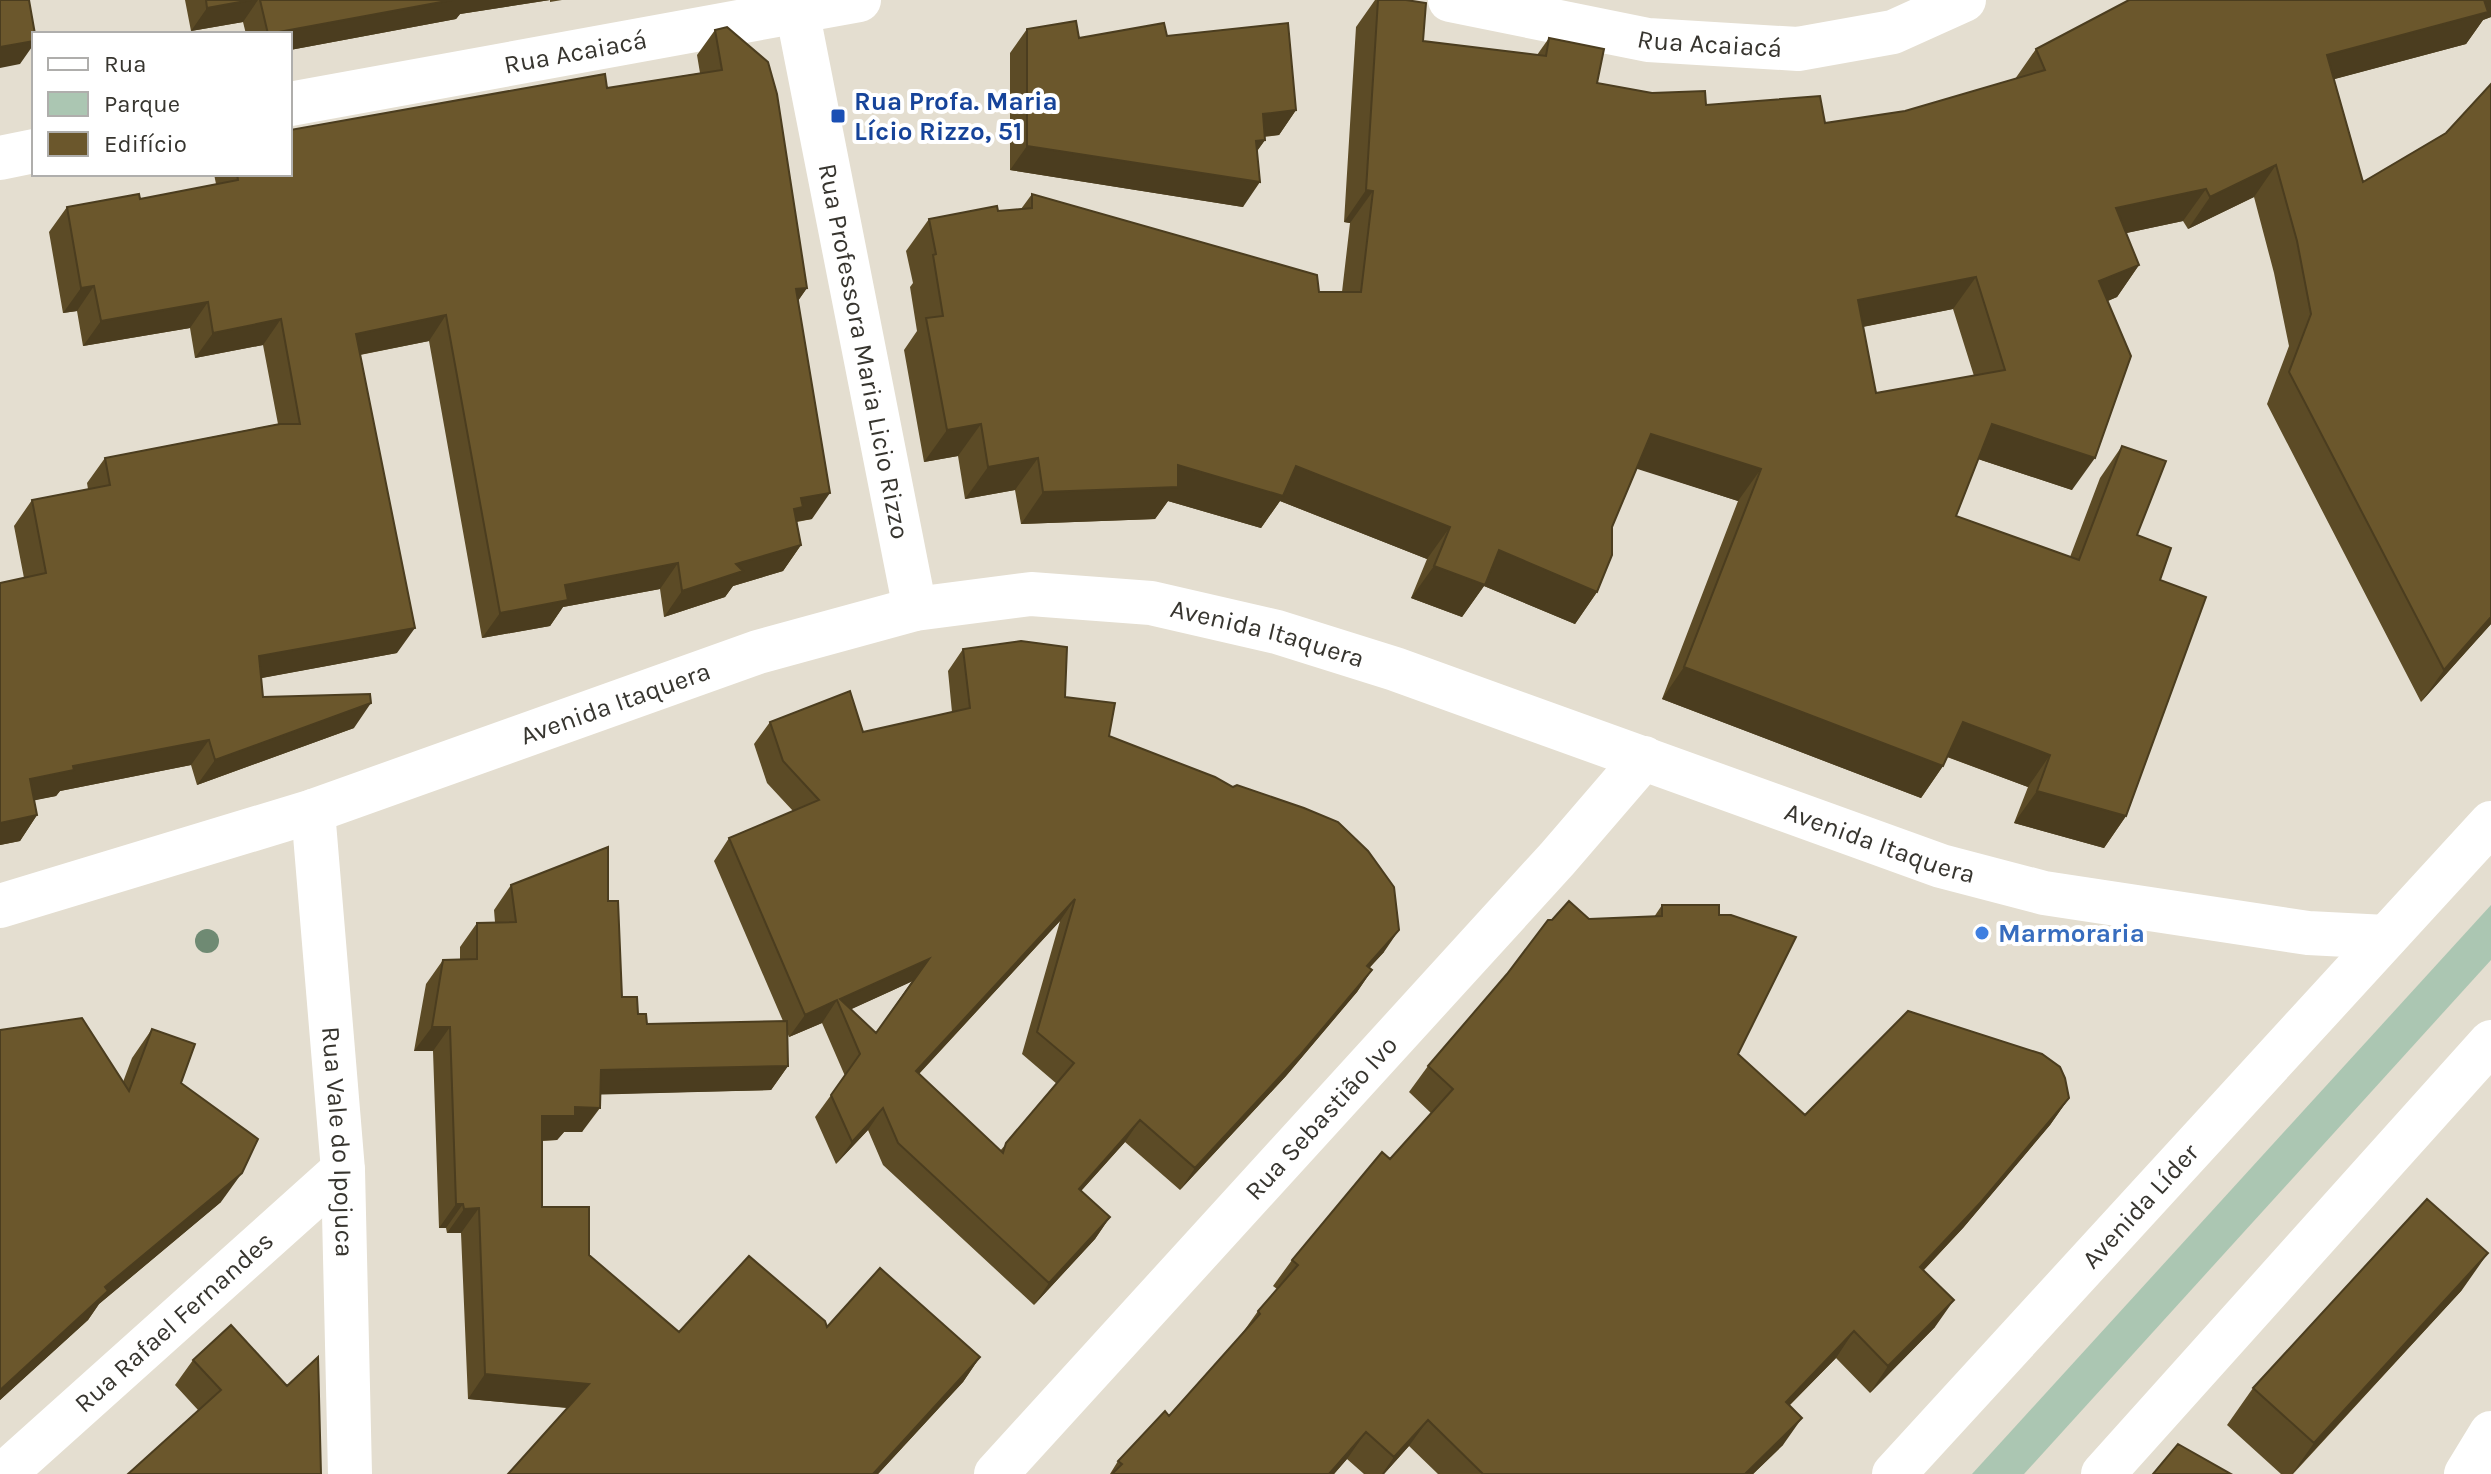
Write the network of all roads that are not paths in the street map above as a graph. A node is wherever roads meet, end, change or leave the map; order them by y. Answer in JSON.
{"nodes":[{"id":1,"x":859,"y":0,"type":"edge"},
{"id":2,"x":1450,"y":0,"type":"edge"},
{"id":3,"x":1964,"y":0,"type":"edge"},
{"id":4,"x":796,"y":5,"type":"edge"},
{"id":5,"x":292,"y":104,"type":"edge"},
{"id":6,"x":32,"y":151,"type":"edge"},
{"id":7,"x":0,"y":158,"type":"edge"},
{"id":8,"x":915,"y":609,"type":"junction"},
{"id":9,"x":1644,"y":758,"type":"junction"},
{"id":10,"x":313,"y":811,"type":"junction"},
{"id":11,"x":2491,"y":823,"type":"edge"},
{"id":12,"x":0,"y":906,"type":"edge"},
{"id":13,"x":2386,"y":937,"type":"junction"},
{"id":14,"x":2491,"y":1042,"type":"edge"},
{"id":15,"x":343,"y":1170,"type":"junction"},
{"id":16,"x":2491,"y":1433,"type":"edge"},
{"id":17,"x":4,"y":1474,"type":"edge"},
{"id":18,"x":350,"y":1474,"type":"edge"},
{"id":19,"x":996,"y":1474,"type":"edge"},
{"id":20,"x":1894,"y":1474,"type":"edge"},
{"id":21,"x":2103,"y":1474,"type":"edge"},
{"id":22,"x":2466,"y":1474,"type":"edge"}],
"edges":[{"from":1,"to":4,"type":"street","name":"Rua Acaiacá"},
{"from":2,"to":3,"type":"street","name":"Rua Acaiacá"},
{"from":4,"to":5,"type":"street","name":"Rua Acaiacá"},
{"from":4,"to":8,"type":"street","name":"Rua Professora Maria Licio Rizzo"},
{"from":6,"to":7,"type":"street"},
{"from":8,"to":9,"type":"street","name":"Avenida Itaquera"},
{"from":8,"to":10,"type":"street","name":"Avenida Itaquera"},
{"from":9,"to":13,"type":"street","name":"Avenida Itaquera"},
{"from":9,"to":19,"type":"street","name":"Rua Sebastião Ivo"},
{"from":10,"to":12,"type":"street","name":"Avenida Itaquera"},
{"from":10,"to":15,"type":"street","name":"Rua Vale do Ipojuca"},
{"from":11,"to":13,"type":"street"},
{"from":13,"to":20,"type":"street","name":"Avenida Líder"},
{"from":14,"to":21,"type":"street"},
{"from":15,"to":17,"type":"street","name":"Rua Rafael Fernandes"},
{"from":15,"to":18,"type":"street","name":"Rua Vale do Ipojuca"},
{"from":16,"to":22,"type":"street"}]}
